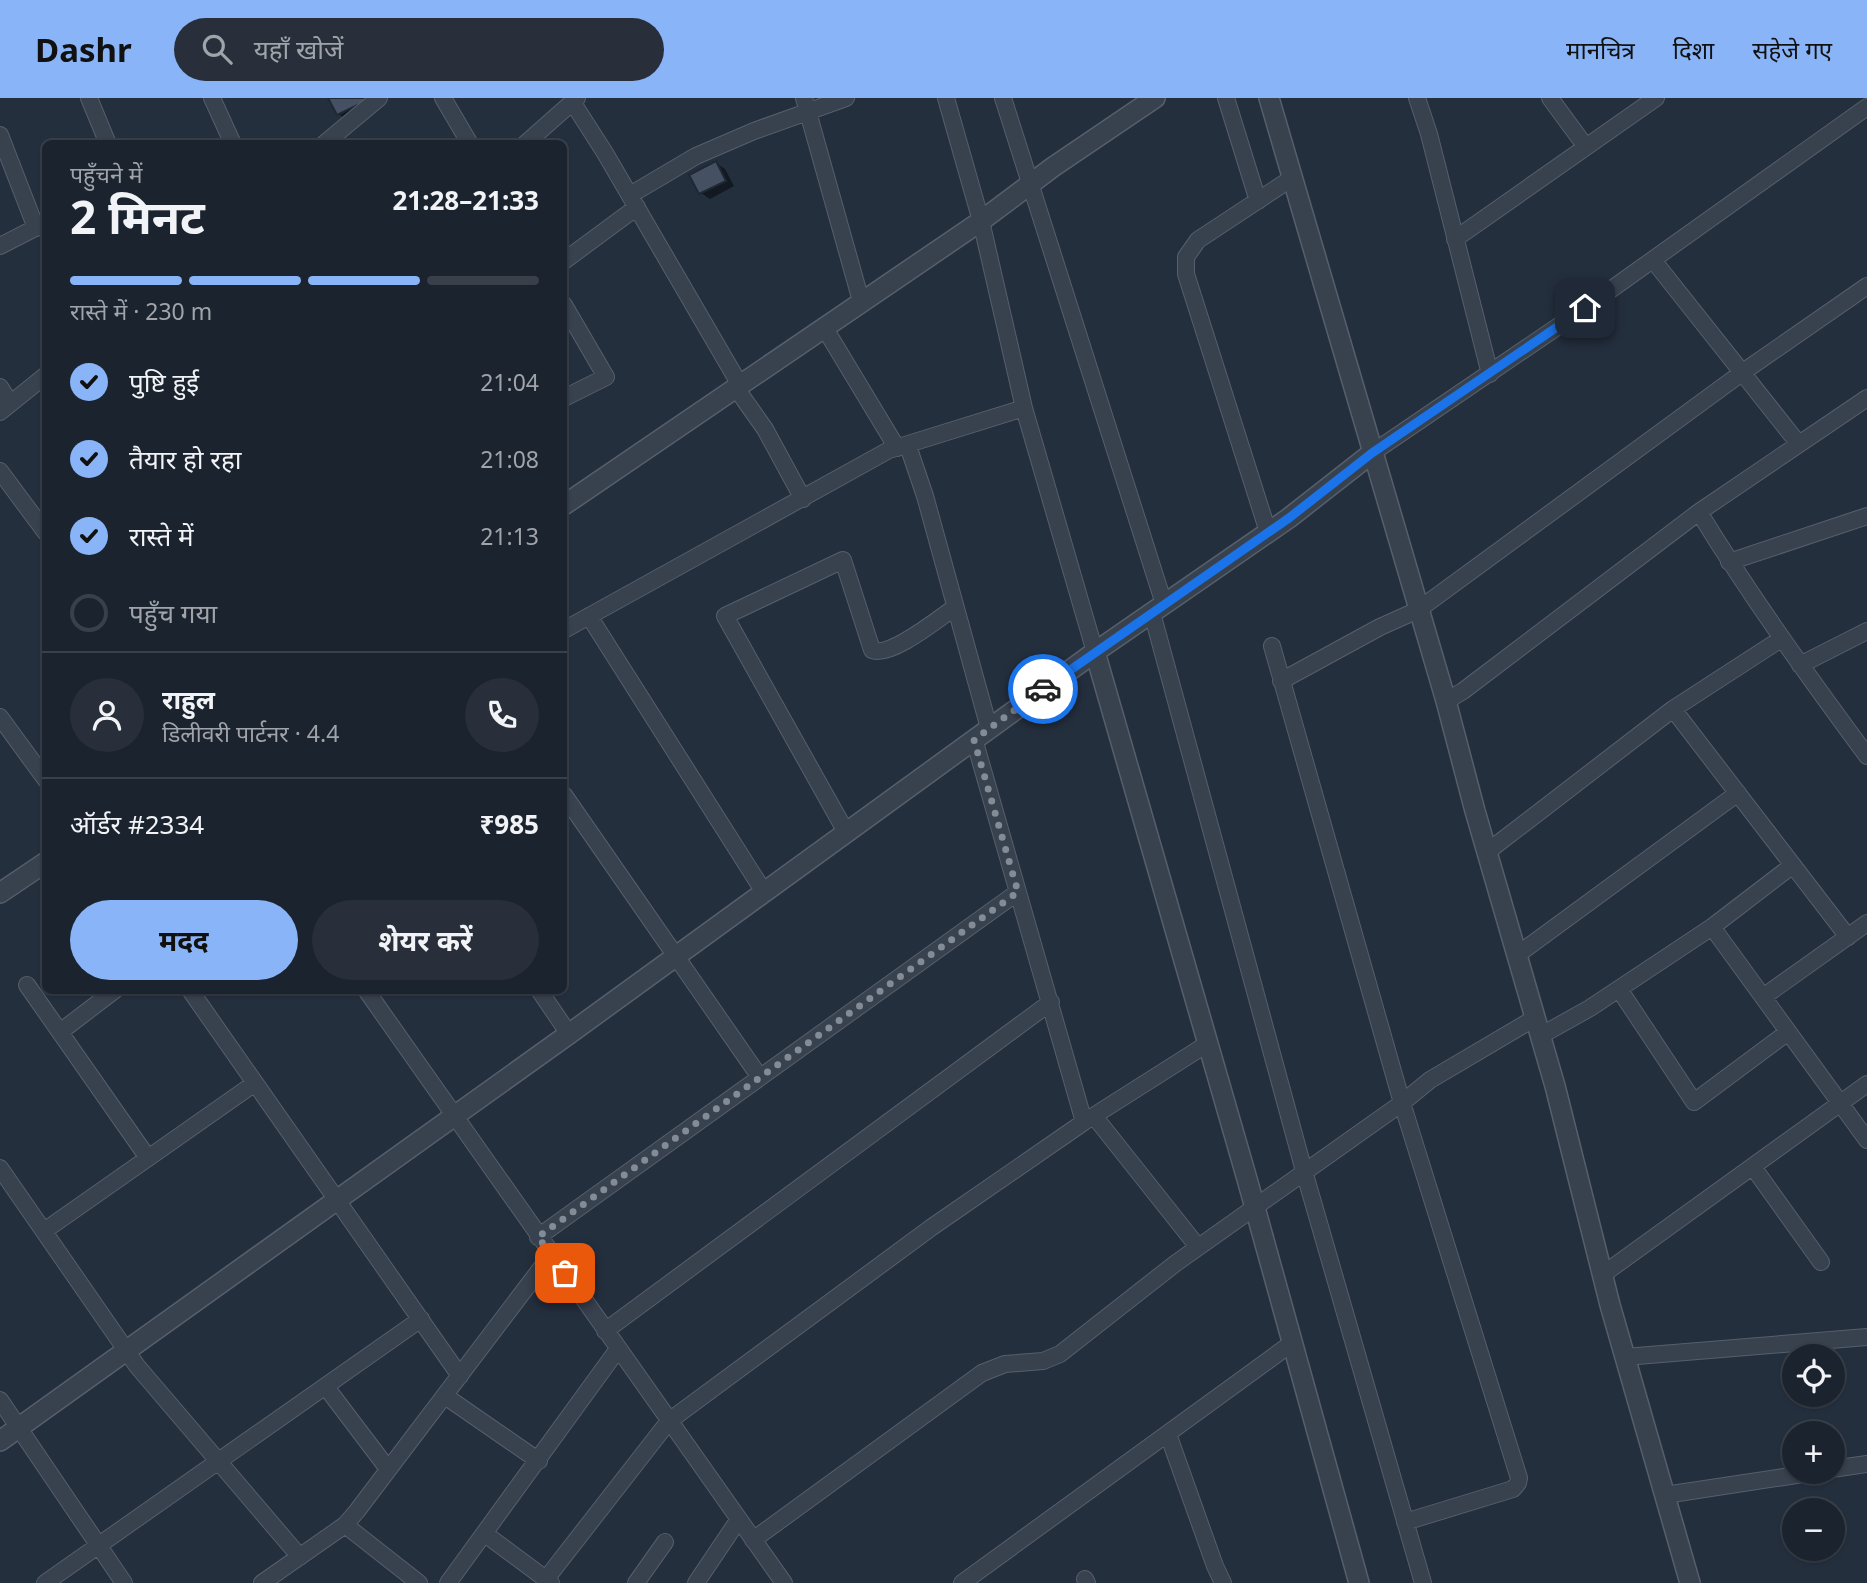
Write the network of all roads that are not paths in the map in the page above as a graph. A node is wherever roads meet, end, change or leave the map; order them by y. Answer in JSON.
{"nodes":[{"id":1,"x":89,"y":98,"type":"edge"},
{"id":2,"x":212,"y":98,"type":"edge"},
{"id":3,"x":379,"y":98,"type":"edge"},
{"id":4,"x":443,"y":98,"type":"edge"},
{"id":5,"x":846,"y":98,"type":"edge"},
{"id":6,"x":946,"y":98,"type":"edge"},
{"id":7,"x":1003,"y":98,"type":"edge"},
{"id":8,"x":1155,"y":98,"type":"edge"},
{"id":9,"x":1226,"y":98,"type":"edge"},
{"id":10,"x":1269,"y":98,"type":"edge"},
{"id":11,"x":1417,"y":98,"type":"edge"},
{"id":12,"x":1550,"y":98,"type":"edge"},
{"id":13,"x":1656,"y":98,"type":"edge"},
{"id":14,"x":575,"y":100,"type":"edge"},
{"id":15,"x":806,"y":104,"type":"edge"},
{"id":16,"x":1137,"y":104,"type":"edge"},
{"id":17,"x":1867,"y":107,"type":"edge"},
{"id":18,"x":0,"y":135,"type":"edge"},
{"id":19,"x":106,"y":140,"type":"edge"},
{"id":20,"x":231,"y":140,"type":"edge"},
{"id":21,"x":329,"y":140,"type":"edge"},
{"id":22,"x":468,"y":140,"type":"edge"},
{"id":23,"x":530,"y":140,"type":"edge"},
{"id":24,"x":1586,"y":147,"type":"junction"},
{"id":25,"x":1292,"y":178,"type":"junction"},
{"id":26,"x":1031,"y":186,"type":"junction"},
{"id":27,"x":634,"y":201,"type":"junction"},
{"id":28,"x":1258,"y":201,"type":"junction"},
{"id":29,"x":981,"y":221,"type":"junction"},
{"id":30,"x":41,"y":226,"type":"edge"},
{"id":31,"x":1455,"y":239,"type":"junction"},
{"id":32,"x":0,"y":246,"type":"edge"},
{"id":33,"x":567,"y":258,"type":"edge"},
{"id":34,"x":1653,"y":260,"type":"junction"},
{"id":35,"x":1867,"y":286,"type":"edge"},
{"id":36,"x":861,"y":301,"type":"junction"},
{"id":37,"x":567,"y":310,"type":"edge"},
{"id":38,"x":824,"y":327,"type":"junction"},
{"id":39,"x":1743,"y":372,"type":"junction"},
{"id":40,"x":1490,"y":374,"type":"junction"},
{"id":41,"x":42,"y":378,"type":"edge"},
{"id":42,"x":0,"y":387,"type":"edge"},
{"id":43,"x":738,"y":387,"type":"junction"},
{"id":44,"x":567,"y":396,"type":"edge"},
{"id":45,"x":1867,"y":398,"type":"edge"},
{"id":46,"x":5,"y":407,"type":"edge"},
{"id":47,"x":1024,"y":408,"type":"junction"},
{"id":48,"x":1798,"y":443,"type":"junction"},
{"id":49,"x":903,"y":447,"type":"junction"},
{"id":50,"x":1372,"y":453,"type":"junction"},
{"id":51,"x":0,"y":471,"type":"edge"},
{"id":52,"x":803,"y":499,"type":"junction"},
{"id":53,"x":567,"y":503,"type":"edge"},
{"id":54,"x":1699,"y":512,"type":"junction"},
{"id":55,"x":1867,"y":516,"type":"edge"},
{"id":56,"x":42,"y":528,"type":"edge"},
{"id":57,"x":1268,"y":532,"type":"junction"},
{"id":58,"x":1729,"y":562,"type":"junction"},
{"id":59,"x":954,"y":608,"type":"junction"},
{"id":60,"x":1158,"y":609,"type":"junction"},
{"id":61,"x":1418,"y":610,"type":"junction"},
{"id":62,"x":589,"y":616,"type":"junction"},
{"id":63,"x":567,"y":628,"type":"edge"},
{"id":64,"x":1867,"y":631,"type":"edge"},
{"id":65,"x":1782,"y":639,"type":"junction"},
{"id":66,"x":1272,"y":646,"type":"dead end"},
{"id":67,"x":1094,"y":652,"type":"junction"},
{"id":68,"x":1800,"y":665,"type":"junction"},
{"id":69,"x":1281,"y":681,"type":"junction"},
{"id":70,"x":1446,"y":701,"type":"junction"},
{"id":71,"x":1673,"y":709,"type":"junction"},
{"id":72,"x":1,"y":720,"type":"edge"},
{"id":73,"x":982,"y":734,"type":"junction"},
{"id":74,"x":1867,"y":756,"type":"edge"},
{"id":75,"x":42,"y":775,"type":"edge"},
{"id":76,"x":1738,"y":793,"type":"junction"},
{"id":77,"x":567,"y":799,"type":"edge"},
{"id":78,"x":846,"y":832,"type":"junction"},
{"id":79,"x":1487,"y":852,"type":"junction"},
{"id":80,"x":42,"y":865,"type":"edge"},
{"id":81,"x":1793,"y":865,"type":"junction"},
{"id":82,"x":764,"y":892,"type":"junction"},
{"id":83,"x":1018,"y":892,"type":"junction"},
{"id":84,"x":0,"y":893,"type":"edge"},
{"id":85,"x":1867,"y":923,"type":"edge"},
{"id":86,"x":1712,"y":926,"type":"junction"},
{"id":87,"x":1848,"y":937,"type":"junction"},
{"id":88,"x":1517,"y":955,"type":"junction"},
{"id":89,"x":675,"y":956,"type":"junction"},
{"id":90,"x":27,"y":985,"type":"dead end"},
{"id":91,"x":1619,"y":989,"type":"junction"},
{"id":92,"x":110,"y":994,"type":"edge"},
{"id":93,"x":193,"y":994,"type":"edge"},
{"id":94,"x":369,"y":994,"type":"edge"},
{"id":95,"x":542,"y":994,"type":"edge"},
{"id":96,"x":1763,"y":997,"type":"junction"},
{"id":97,"x":1051,"y":1002,"type":"junction"},
{"id":98,"x":1538,"y":1027,"type":"junction"},
{"id":99,"x":60,"y":1032,"type":"junction"},
{"id":100,"x":1788,"y":1032,"type":"junction"},
{"id":101,"x":569,"y":1034,"type":"junction"},
{"id":102,"x":1207,"y":1044,"type":"junction"},
{"id":103,"x":759,"y":1076,"type":"junction"},
{"id":104,"x":255,"y":1083,"type":"junction"},
{"id":105,"x":1867,"y":1084,"type":"edge"},
{"id":106,"x":1402,"y":1103,"type":"junction"},
{"id":107,"x":1840,"y":1103,"type":"junction"},
{"id":108,"x":453,"y":1116,"type":"junction"},
{"id":109,"x":1089,"y":1119,"type":"junction"},
{"id":110,"x":1867,"y":1140,"type":"edge"},
{"id":111,"x":148,"y":1158,"type":"junction"},
{"id":112,"x":1753,"y":1167,"type":"junction"},
{"id":113,"x":0,"y":1168,"type":"edge"},
{"id":114,"x":1304,"y":1171,"type":"junction"},
{"id":115,"x":336,"y":1200,"type":"junction"},
{"id":116,"x":1254,"y":1206,"type":"junction"},
{"id":117,"x":44,"y":1231,"type":"junction"},
{"id":118,"x":538,"y":1237,"type":"junction"},
{"id":119,"x":1198,"y":1247,"type":"junction"},
{"id":120,"x":551,"y":1255,"type":"junction"},
{"id":121,"x":1821,"y":1262,"type":"dead end"},
{"id":122,"x":1602,"y":1275,"type":"junction"},
{"id":123,"x":421,"y":1320,"type":"junction"},
{"id":124,"x":605,"y":1331,"type":"junction"},
{"id":125,"x":1867,"y":1337,"type":"edge"},
{"id":126,"x":1292,"y":1343,"type":"junction"},
{"id":127,"x":618,"y":1349,"type":"junction"},
{"id":128,"x":126,"y":1350,"type":"junction"},
{"id":129,"x":1625,"y":1357,"type":"junction"},
{"id":130,"x":460,"y":1376,"type":"junction"},
{"id":131,"x":326,"y":1387,"type":"junction"},
{"id":132,"x":445,"y":1396,"type":"junction"},
{"id":133,"x":0,"y":1400,"type":"edge"},
{"id":134,"x":669,"y":1420,"type":"junction"},
{"id":135,"x":19,"y":1427,"type":"junction"},
{"id":136,"x":1168,"y":1434,"type":"junction"},
{"id":137,"x":0,"y":1441,"type":"edge"},
{"id":138,"x":539,"y":1461,"type":"junction"},
{"id":139,"x":219,"y":1463,"type":"junction"},
{"id":140,"x":1866,"y":1467,"type":"edge"},
{"id":141,"x":1845,"y":1468,"type":"edge"},
{"id":142,"x":388,"y":1469,"type":"junction"},
{"id":143,"x":1782,"y":1477,"type":"edge"},
{"id":144,"x":1665,"y":1495,"type":"junction"},
{"id":145,"x":739,"y":1519,"type":"junction"},
{"id":146,"x":1405,"y":1522,"type":"junction"},
{"id":147,"x":345,"y":1525,"type":"junction"},
{"id":148,"x":485,"y":1534,"type":"junction"},
{"id":149,"x":753,"y":1540,"type":"junction"},
{"id":150,"x":665,"y":1542,"type":"dead end"},
{"id":151,"x":99,"y":1546,"type":"junction"},
{"id":152,"x":300,"y":1557,"type":"junction"},
{"id":153,"x":271,"y":1581,"type":"edge"},
{"id":154,"x":548,"y":1581,"type":"edge"},
{"id":155,"x":45,"y":1583,"type":"edge"},
{"id":156,"x":124,"y":1583,"type":"edge"},
{"id":157,"x":419,"y":1583,"type":"edge"},
{"id":158,"x":448,"y":1583,"type":"edge"},
{"id":159,"x":636,"y":1583,"type":"edge"},
{"id":160,"x":696,"y":1583,"type":"edge"},
{"id":161,"x":784,"y":1583,"type":"edge"},
{"id":162,"x":962,"y":1583,"type":"edge"},
{"id":163,"x":1223,"y":1583,"type":"edge"},
{"id":164,"x":1359,"y":1583,"type":"edge"},
{"id":165,"x":1423,"y":1583,"type":"edge"},
{"id":166,"x":1690,"y":1583,"type":"edge"}],
"edges":[{"from":1,"to":19,"type":"street"},
{"from":2,"to":20,"type":"street"},
{"from":3,"to":21,"type":"street"},
{"from":4,"to":22,"type":"street"},
{"from":5,"to":15,"type":"street"},
{"from":6,"to":29,"type":"street"},
{"from":7,"to":26,"type":"street"},
{"from":8,"to":16,"type":"street"},
{"from":9,"to":28,"type":"street"},
{"from":10,"to":25,"type":"street"},
{"from":11,"to":31,"type":"street"},
{"from":12,"to":24,"type":"street"},
{"from":13,"to":24,"type":"street"},
{"from":14,"to":23,"type":"street"},
{"from":14,"to":27,"type":"street"},
{"from":15,"to":27,"type":"street"},
{"from":15,"to":36,"type":"street"},
{"from":16,"to":26,"type":"street"},
{"from":17,"to":34,"type":"street"},
{"from":18,"to":30,"type":"street"},
{"from":24,"to":31,"type":"street"},
{"from":25,"to":28,"type":"street"},
{"from":25,"to":50,"type":"street"},
{"from":26,"to":29,"type":"street"},
{"from":26,"to":60,"type":"street"},
{"from":27,"to":33,"type":"street"},
{"from":27,"to":43,"type":"street"},
{"from":28,"to":57,"type":"street"},
{"from":29,"to":36,"type":"street"},
{"from":29,"to":47,"type":"street"},
{"from":30,"to":32,"type":"street"},
{"from":31,"to":40,"type":"street"},
{"from":34,"to":39,"type":"street"},
{"from":34,"to":40,"type":"street"},
{"from":35,"to":39,"type":"street"},
{"from":36,"to":38,"type":"street"},
{"from":37,"to":44,"type":"street"},
{"from":38,"to":43,"type":"street"},
{"from":38,"to":49,"type":"street"},
{"from":39,"to":48,"type":"street"},
{"from":39,"to":61,"type":"street"},
{"from":40,"to":50,"type":"street"},
{"from":41,"to":46,"type":"street"},
{"from":42,"to":46,"type":"street"},
{"from":43,"to":52,"type":"street"},
{"from":43,"to":53,"type":"street"},
{"from":45,"to":48,"type":"street"},
{"from":47,"to":49,"type":"street"},
{"from":47,"to":67,"type":"street"},
{"from":48,"to":54,"type":"street"},
{"from":49,"to":52,"type":"street"},
{"from":49,"to":59,"type":"street"},
{"from":50,"to":57,"type":"street"},
{"from":50,"to":61,"type":"street"},
{"from":51,"to":56,"type":"street"},
{"from":52,"to":62,"type":"street"},
{"from":54,"to":58,"type":"street"},
{"from":54,"to":70,"type":"street"},
{"from":55,"to":58,"type":"street"},
{"from":57,"to":60,"type":"street"},
{"from":58,"to":65,"type":"street"},
{"from":59,"to":73,"type":"street"},
{"from":59,"to":78,"type":"street"},
{"from":60,"to":67,"type":"street"},
{"from":60,"to":114,"type":"street"},
{"from":61,"to":69,"type":"street"},
{"from":61,"to":70,"type":"street"},
{"from":62,"to":63,"type":"street"},
{"from":62,"to":82,"type":"street"},
{"from":64,"to":68,"type":"street"},
{"from":65,"to":68,"type":"street"},
{"from":65,"to":71,"type":"street"},
{"from":66,"to":69,"type":"street"},
{"from":67,"to":73,"type":"street"},
{"from":67,"to":102,"type":"street"},
{"from":68,"to":74,"type":"street"},
{"from":69,"to":106,"type":"street"},
{"from":70,"to":79,"type":"street"},
{"from":71,"to":76,"type":"street"},
{"from":71,"to":79,"type":"street"},
{"from":72,"to":75,"type":"street"},
{"from":73,"to":78,"type":"street"},
{"from":73,"to":83,"type":"street"},
{"from":76,"to":81,"type":"street"},
{"from":76,"to":88,"type":"street"},
{"from":77,"to":89,"type":"street"},
{"from":78,"to":82,"type":"street"},
{"from":79,"to":88,"type":"street"},
{"from":80,"to":84,"type":"street"},
{"from":81,"to":86,"type":"street"},
{"from":81,"to":87,"type":"street"},
{"from":82,"to":89,"type":"street"},
{"from":83,"to":97,"type":"street"},
{"from":83,"to":103,"type":"street"},
{"from":85,"to":87,"type":"street"},
{"from":86,"to":91,"type":"street"},
{"from":86,"to":96,"type":"street"},
{"from":87,"to":96,"type":"street"},
{"from":88,"to":98,"type":"street"},
{"from":89,"to":101,"type":"street"},
{"from":89,"to":103,"type":"street"},
{"from":90,"to":99,"type":"street"},
{"from":91,"to":98,"type":"street"},
{"from":91,"to":100,"type":"street"},
{"from":92,"to":99,"type":"street"},
{"from":93,"to":104,"type":"street"},
{"from":94,"to":108,"type":"street"},
{"from":95,"to":101,"type":"street"},
{"from":96,"to":100,"type":"street"},
{"from":97,"to":109,"type":"street"},
{"from":97,"to":124,"type":"street"},
{"from":98,"to":106,"type":"street"},
{"from":98,"to":122,"type":"street"},
{"from":99,"to":111,"type":"street"},
{"from":100,"to":107,"type":"street"},
{"from":101,"to":108,"type":"street"},
{"from":102,"to":109,"type":"street"},
{"from":102,"to":116,"type":"street"},
{"from":103,"to":118,"type":"street"},
{"from":104,"to":111,"type":"street"},
{"from":104,"to":115,"type":"street"},
{"from":105,"to":107,"type":"street"},
{"from":106,"to":114,"type":"street"},
{"from":106,"to":146,"type":"street"},
{"from":107,"to":110,"type":"street"},
{"from":107,"to":112,"type":"street"},
{"from":108,"to":115,"type":"street"},
{"from":108,"to":118,"type":"street"},
{"from":109,"to":119,"type":"street"},
{"from":109,"to":134,"type":"street"},
{"from":111,"to":117,"type":"street"},
{"from":112,"to":121,"type":"street"},
{"from":112,"to":122,"type":"street"},
{"from":113,"to":117,"type":"street"},
{"from":114,"to":116,"type":"street"},
{"from":114,"to":146,"type":"street"},
{"from":115,"to":123,"type":"street"},
{"from":115,"to":128,"type":"street"},
{"from":116,"to":119,"type":"street"},
{"from":116,"to":126,"type":"street"},
{"from":117,"to":128,"type":"street"},
{"from":118,"to":120,"type":"street"},
{"from":119,"to":149,"type":"street"},
{"from":120,"to":124,"type":"street"},
{"from":120,"to":130,"type":"street"},
{"from":122,"to":129,"type":"street"},
{"from":123,"to":130,"type":"street"},
{"from":123,"to":131,"type":"street"},
{"from":124,"to":127,"type":"street"},
{"from":125,"to":129,"type":"street"},
{"from":126,"to":136,"type":"street"},
{"from":126,"to":164,"type":"street"},
{"from":127,"to":134,"type":"street"},
{"from":127,"to":138,"type":"street"},
{"from":128,"to":135,"type":"street"},
{"from":128,"to":139,"type":"street"},
{"from":129,"to":144,"type":"street"},
{"from":130,"to":132,"type":"street"},
{"from":131,"to":139,"type":"street"},
{"from":131,"to":142,"type":"street"},
{"from":132,"to":138,"type":"street"},
{"from":132,"to":142,"type":"street"},
{"from":133,"to":135,"type":"street"},
{"from":134,"to":145,"type":"street"},
{"from":134,"to":154,"type":"street"},
{"from":135,"to":137,"type":"street"},
{"from":135,"to":151,"type":"street"},
{"from":136,"to":162,"type":"street"},
{"from":136,"to":163,"type":"street"},
{"from":138,"to":148,"type":"street"},
{"from":139,"to":151,"type":"street"},
{"from":139,"to":152,"type":"street"},
{"from":140,"to":141,"type":"street"},
{"from":142,"to":147,"type":"street"},
{"from":143,"to":144,"type":"street"},
{"from":144,"to":166,"type":"street"},
{"from":145,"to":149,"type":"street"},
{"from":145,"to":160,"type":"street"},
{"from":146,"to":165,"type":"street"},
{"from":147,"to":152,"type":"street"},
{"from":147,"to":157,"type":"street"},
{"from":148,"to":154,"type":"street"},
{"from":148,"to":158,"type":"street"},
{"from":149,"to":161,"type":"street"},
{"from":150,"to":159,"type":"street"},
{"from":151,"to":155,"type":"street"},
{"from":151,"to":156,"type":"street"},
{"from":152,"to":153,"type":"street"}]}
